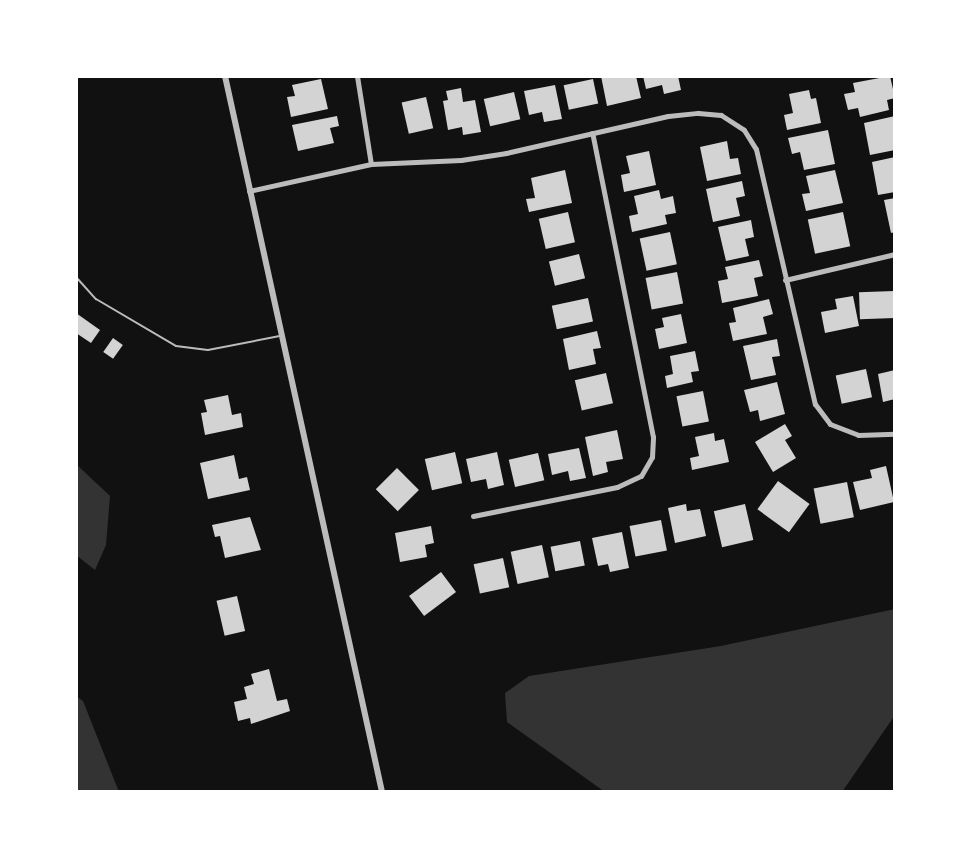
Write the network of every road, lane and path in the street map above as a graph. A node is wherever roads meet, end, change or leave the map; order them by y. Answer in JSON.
{"nodes":[{"id":1,"x":225,"y":76,"type":"edge"},
{"id":2,"x":357,"y":76,"type":"edge"},
{"id":3,"x":592,"y":133,"type":"junction"},
{"id":4,"x":371,"y":164,"type":"junction"},
{"id":5,"x":249,"y":191,"type":"junction"},
{"id":6,"x":895,"y":254,"type":"edge"},
{"id":7,"x":76,"y":277,"type":"edge"},
{"id":8,"x":785,"y":280,"type":"junction"},
{"id":9,"x":281,"y":335,"type":"junction"},
{"id":10,"x":895,"y":434,"type":"edge"},
{"id":11,"x":473,"y":516,"type":"dead end"},
{"id":12,"x":382,"y":792,"type":"edge"}],
"edges":[{"from":1,"to":5,"type":"street"},
{"from":2,"to":4,"type":"street"},
{"from":3,"to":4,"type":"street"},
{"from":3,"to":8,"type":"street"},
{"from":3,"to":11,"type":"street"},
{"from":4,"to":5,"type":"street"},
{"from":5,"to":9,"type":"street"},
{"from":6,"to":8,"type":"street"},
{"from":7,"to":9,"type":"lane"},
{"from":8,"to":10,"type":"street"},
{"from":9,"to":12,"type":"street"}]}
